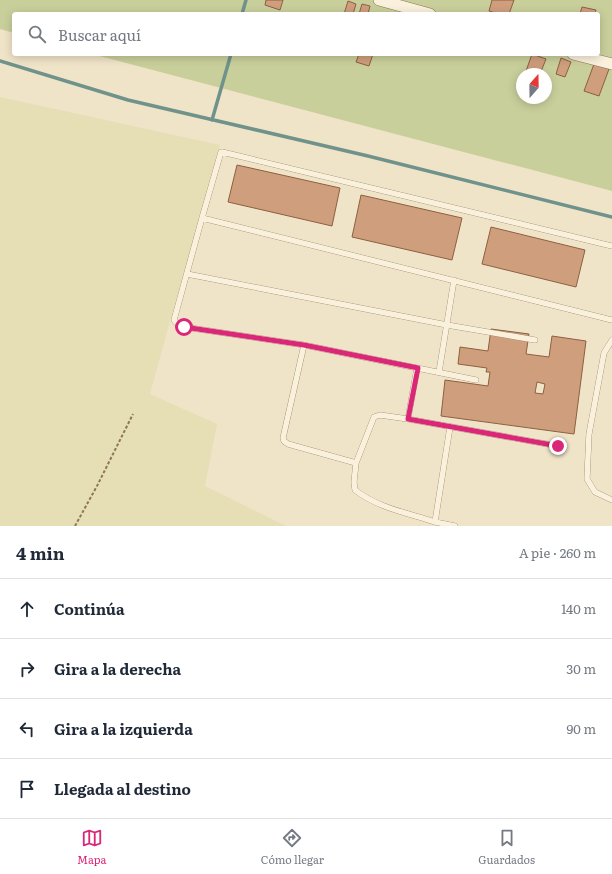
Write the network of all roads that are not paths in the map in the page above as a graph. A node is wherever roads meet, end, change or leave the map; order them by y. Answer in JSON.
{"nodes":[{"id":1,"x":379,"y":0,"type":"edge"},
{"id":2,"x":423,"y":12,"type":"edge"},
{"id":3,"x":581,"y":56,"type":"edge"},
{"id":4,"x":612,"y":64,"type":"edge"},
{"id":5,"x":202,"y":218,"type":"junction"},
{"id":6,"x":612,"y":246,"type":"edge"},
{"id":7,"x":187,"y":274,"type":"junction"},
{"id":8,"x":454,"y":280,"type":"junction"},
{"id":9,"x":612,"y":320,"type":"edge"},
{"id":10,"x":447,"y":325,"type":"junction"},
{"id":11,"x":535,"y":340,"type":"dead end"},
{"id":12,"x":612,"y":340,"type":"edge"},
{"id":13,"x":304,"y":345,"type":"junction"},
{"id":14,"x":418,"y":368,"type":"junction"},
{"id":15,"x":439,"y":372,"type":"junction"},
{"id":16,"x":476,"y":380,"type":"dead end"},
{"id":17,"x":408,"y":419,"type":"junction"},
{"id":18,"x":450,"y":427,"type":"junction"},
{"id":19,"x":558,"y":446,"type":"dead end"},
{"id":20,"x":356,"y":463,"type":"junction"},
{"id":21,"x":612,"y":500,"type":"edge"},
{"id":22,"x":435,"y":522,"type":"junction"},
{"id":23,"x":455,"y":526,"type":"edge"}],
"edges":[{"from":1,"to":2,"type":"street"},
{"from":3,"to":4,"type":"street"},
{"from":5,"to":6,"type":"lane"},
{"from":5,"to":7,"type":"lane"},
{"from":5,"to":8,"type":"lane"},
{"from":7,"to":10,"type":"lane"},
{"from":7,"to":13,"type":"lane"},
{"from":8,"to":9,"type":"lane"},
{"from":8,"to":10,"type":"lane"},
{"from":10,"to":11,"type":"lane"},
{"from":10,"to":15,"type":"lane"},
{"from":12,"to":21,"type":"lane"},
{"from":13,"to":14,"type":"lane"},
{"from":13,"to":20,"type":"lane"},
{"from":14,"to":15,"type":"lane"},
{"from":14,"to":17,"type":"lane"},
{"from":15,"to":16,"type":"lane"},
{"from":17,"to":18,"type":"lane"},
{"from":17,"to":20,"type":"lane"},
{"from":18,"to":19,"type":"lane"},
{"from":18,"to":22,"type":"lane"},
{"from":20,"to":22,"type":"lane"},
{"from":22,"to":23,"type":"lane"}]}
